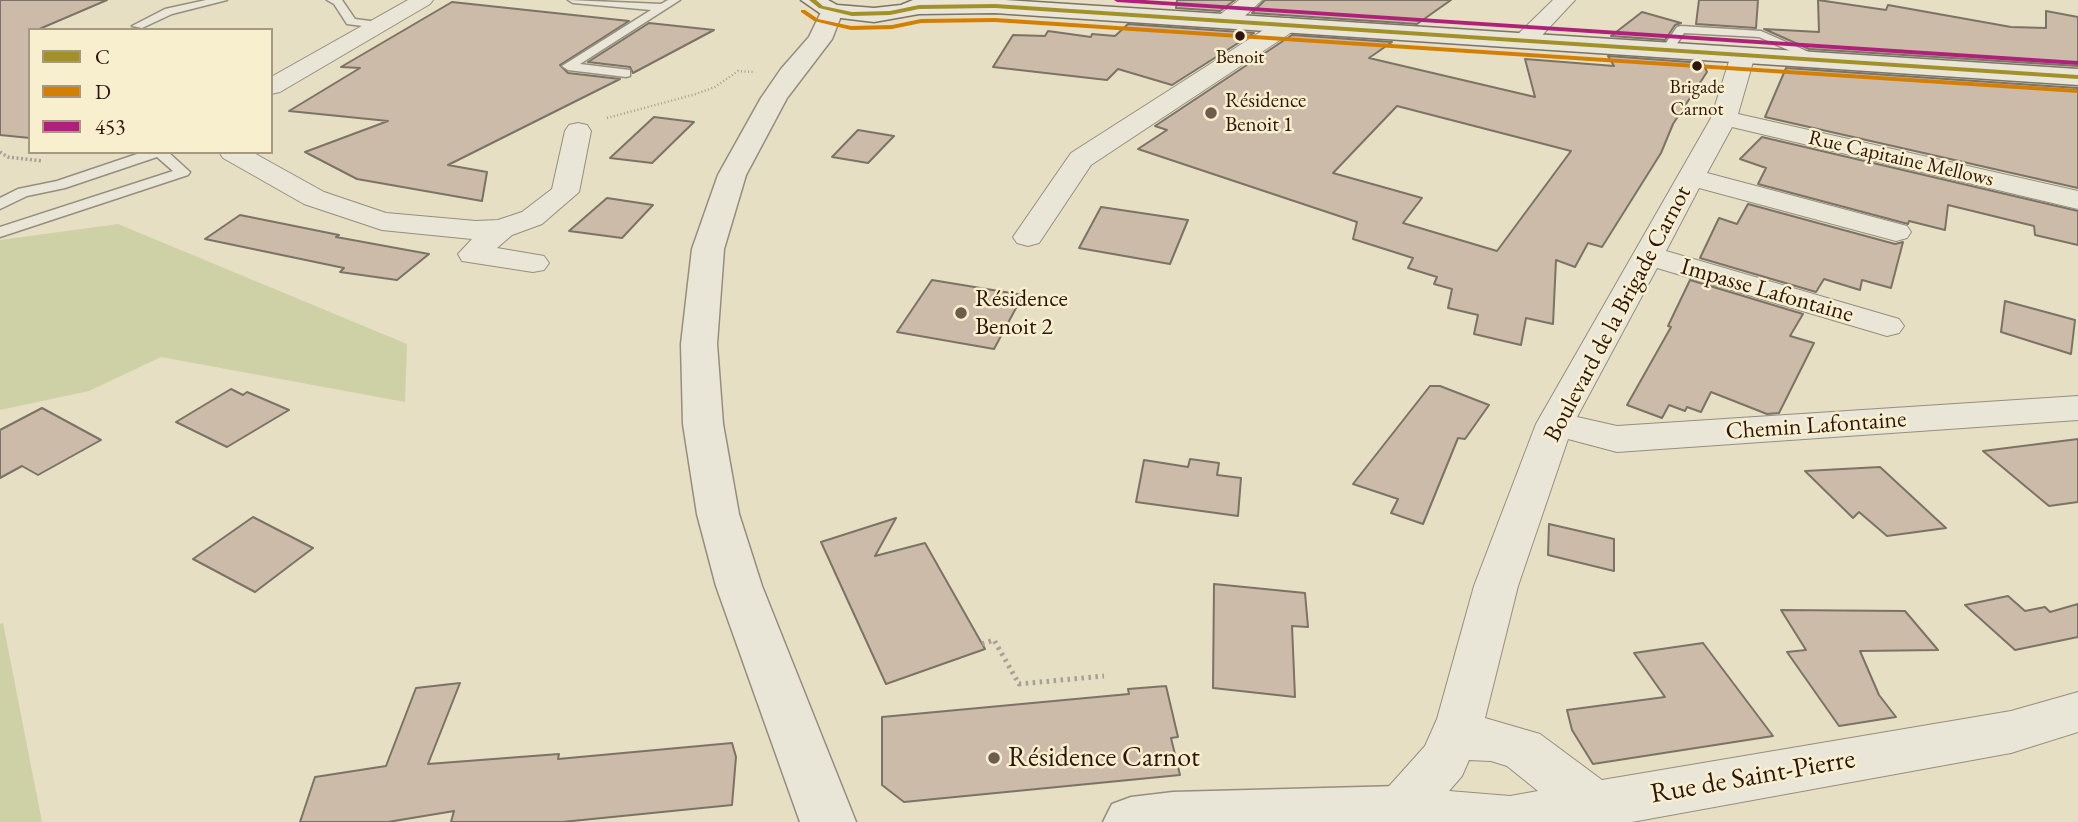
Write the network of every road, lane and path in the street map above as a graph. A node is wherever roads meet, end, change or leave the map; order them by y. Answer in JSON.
{"nodes":[{"id":1,"x":222,"y":0,"type":"edge"},
{"id":2,"x":332,"y":0,"type":"edge"},
{"id":3,"x":423,"y":0,"type":"edge"},
{"id":4,"x":573,"y":0,"type":"edge"},
{"id":5,"x":675,"y":0,"type":"edge"},
{"id":6,"x":969,"y":0,"type":"edge"},
{"id":7,"x":1252,"y":0,"type":"edge"},
{"id":8,"x":1565,"y":0,"type":"edge"},
{"id":9,"x":925,"y":3,"type":"edge"},
{"id":10,"x":822,"y":5,"type":"edge"},
{"id":11,"x":995,"y":6,"type":"junction"},
{"id":12,"x":663,"y":8,"type":"junction"},
{"id":13,"x":874,"y":15,"type":"junction"},
{"id":14,"x":1226,"y":21,"type":"junction"},
{"id":15,"x":378,"y":25,"type":"junction"},
{"id":16,"x":1287,"y":25,"type":"junction"},
{"id":17,"x":138,"y":26,"type":"dead end"},
{"id":18,"x":1524,"y":41,"type":"junction"},
{"id":19,"x":1667,"y":50,"type":"junction"},
{"id":20,"x":1743,"y":55,"type":"junction"},
{"id":21,"x":1821,"y":60,"type":"junction"},
{"id":22,"x":800,"y":63,"type":"junction"},
{"id":23,"x":626,"y":73,"type":"dead end"},
{"id":24,"x":2078,"y":77,"type":"edge"},
{"id":25,"x":273,"y":86,"type":"edge"},
{"id":26,"x":1724,"y":118,"type":"junction"},
{"id":27,"x":578,"y":131,"type":"joint"},
{"id":28,"x":0,"y":152,"type":"edge"},
{"id":29,"x":153,"y":154,"type":"edge"},
{"id":30,"x":161,"y":154,"type":"edge"},
{"id":31,"x":236,"y":154,"type":"edge"},
{"id":32,"x":52,"y":160,"type":"dead end"},
{"id":33,"x":1691,"y":177,"type":"junction"},
{"id":34,"x":0,"y":188,"type":"edge"},
{"id":35,"x":23,"y":192,"type":"junction"},
{"id":36,"x":2078,"y":200,"type":"edge"},
{"id":37,"x":0,"y":204,"type":"edge"},
{"id":38,"x":501,"y":229,"type":"junction"},
{"id":39,"x":0,"y":232,"type":"edge"},
{"id":40,"x":1896,"y":232,"type":"dead end"},
{"id":41,"x":1028,"y":237,"type":"dead end"},
{"id":42,"x":1647,"y":256,"type":"junction"},
{"id":43,"x":533,"y":262,"type":"dead end"},
{"id":44,"x":1887,"y":326,"type":"dead end"},
{"id":45,"x":2078,"y":408,"type":"edge"},
{"id":46,"x":1555,"y":424,"type":"junction"},
{"id":47,"x":982,"y":644,"type":"dead end"},
{"id":48,"x":1104,"y":676,"type":"dead end"},
{"id":49,"x":2078,"y":712,"type":"edge"},
{"id":50,"x":1453,"y":738,"type":"junction"},
{"id":51,"x":1399,"y":811,"type":"junction"},
{"id":52,"x":1602,"y":813,"type":"edge"},
{"id":53,"x":828,"y":822,"type":"edge"},
{"id":54,"x":1131,"y":822,"type":"edge"}],
"edges":[{"from":1,"to":17,"type":"lane"},
{"from":2,"to":15,"type":"lane"},
{"from":3,"to":15,"type":"street"},
{"from":4,"to":12,"type":"lane"},
{"from":5,"to":12,"type":"lane"},
{"from":6,"to":11,"type":"main road"},
{"from":7,"to":14,"type":"street"},
{"from":8,"to":18,"type":"street"},
{"from":9,"to":11,"type":"main road"},
{"from":9,"to":13,"type":"main road"},
{"from":10,"to":13,"type":"main road"},
{"from":10,"to":22,"type":"main road"},
{"from":11,"to":14,"type":"main road"},
{"from":12,"to":23,"type":"lane"},
{"from":13,"to":22,"type":"main road"},
{"from":14,"to":16,"type":"main road"},
{"from":15,"to":25,"type":"street"},
{"from":16,"to":18,"type":"main road"},
{"from":16,"to":41,"type":"street"},
{"from":18,"to":19,"type":"main road"},
{"from":19,"to":20,"type":"main road"},
{"from":19,"to":21,"type":"lane"},
{"from":20,"to":21,"type":"main road"},
{"from":20,"to":26,"type":"street","name":"Boulevard de la Brigade Carnot"},
{"from":21,"to":24,"type":"main road"},
{"from":22,"to":27,"type":"path"},
{"from":22,"to":53,"type":"main road"},
{"from":26,"to":33,"type":"street","name":"Boulevard de la Brigade Carnot"},
{"from":26,"to":36,"type":"street","name":"Rue Capitaine Mellows"},
{"from":27,"to":38,"type":"street"},
{"from":28,"to":32,"type":"path"},
{"from":29,"to":35,"type":"lane"},
{"from":30,"to":39,"type":"lane"},
{"from":31,"to":38,"type":"street"},
{"from":33,"to":40,"type":"street"},
{"from":33,"to":42,"type":"street","name":"Boulevard de la Brigade Carnot"},
{"from":34,"to":35,"type":"lane"},
{"from":35,"to":37,"type":"lane"},
{"from":38,"to":43,"type":"street"},
{"from":42,"to":44,"type":"street","name":"Impasse Lafontaine"},
{"from":42,"to":46,"type":"street","name":"Boulevard de la Brigade Carnot"},
{"from":45,"to":46,"type":"street","name":"Chemin Lafontaine"},
{"from":46,"to":50,"type":"street","name":"Boulevard de la Brigade Carnot"},
{"from":47,"to":48,"type":"path"},
{"from":49,"to":52,"type":"street","name":"Rue de Saint-Pierre"},
{"from":50,"to":51,"type":"street","name":"Boulevard de la Brigade Carnot"},
{"from":50,"to":52,"type":"street"},
{"from":51,"to":52,"type":"street","name":"Rue de Saint-Pierre"},
{"from":51,"to":54,"type":"main road","name":"Rue de Saint-Pierre"}]}
